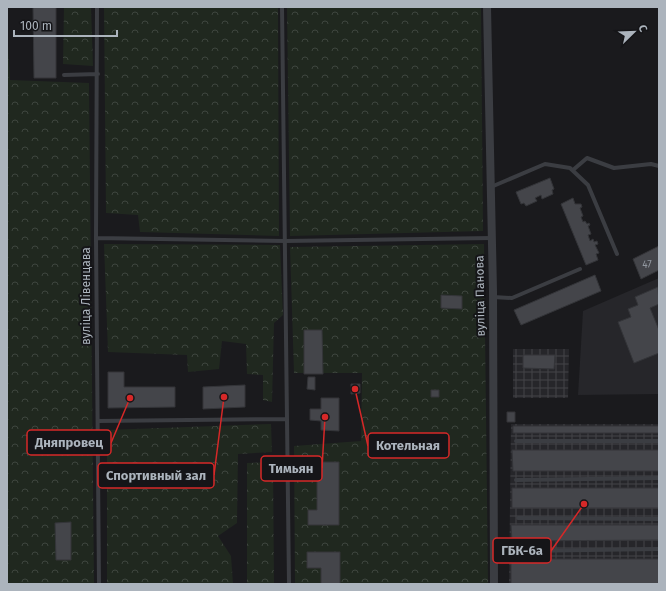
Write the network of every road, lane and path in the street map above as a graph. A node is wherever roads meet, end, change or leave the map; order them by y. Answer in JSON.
{"nodes":[{"id":1,"x":97,"y":7,"type":"edge"},
{"id":2,"x":282,"y":7,"type":"edge"},
{"id":3,"x":487,"y":7,"type":"edge"},
{"id":4,"x":64,"y":74,"type":"dead end"},
{"id":5,"x":98,"y":74,"type":"junction"},
{"id":6,"x":659,"y":166,"type":"edge"},
{"id":7,"x":573,"y":170,"type":"junction"},
{"id":8,"x":491,"y":187,"type":"junction"},
{"id":9,"x":96,"y":238,"type":"junction"},
{"id":10,"x":492,"y":238,"type":"junction"},
{"id":11,"x":285,"y":241,"type":"junction"},
{"id":12,"x":618,"y":254,"type":"dead end"},
{"id":13,"x":580,"y":269,"type":"dead end"},
{"id":14,"x":493,"y":297,"type":"junction"},
{"id":15,"x":287,"y":419,"type":"junction"},
{"id":16,"x":98,"y":421,"type":"junction"},
{"id":17,"x":516,"y":441,"type":"dead end"},
{"id":18,"x":659,"y":441,"type":"edge"},
{"id":19,"x":659,"y":478,"type":"edge"},
{"id":20,"x":516,"y":480,"type":"dead end"},
{"id":21,"x":518,"y":518,"type":"dead end"},
{"id":22,"x":659,"y":518,"type":"edge"},
{"id":23,"x":659,"y":549,"type":"edge"},
{"id":24,"x":518,"y":551,"type":"dead end"},
{"id":25,"x":99,"y":584,"type":"edge"},
{"id":26,"x":289,"y":584,"type":"edge"},
{"id":27,"x":494,"y":584,"type":"edge"}],
"edges":[{"from":1,"to":5,"type":"lane","name":"вуліца Лівенцава"},
{"from":2,"to":11,"type":"lane"},
{"from":3,"to":8,"type":"street","name":"вуліца Панова"},
{"from":4,"to":5,"type":"lane"},
{"from":5,"to":9,"type":"lane","name":"вуліца Лівенцава"},
{"from":6,"to":7,"type":"lane"},
{"from":7,"to":8,"type":"lane"},
{"from":7,"to":12,"type":"lane"},
{"from":8,"to":10,"type":"street","name":"вуліца Панова"},
{"from":9,"to":11,"type":"lane"},
{"from":9,"to":16,"type":"lane","name":"вуліца Лівенцава"},
{"from":10,"to":11,"type":"lane"},
{"from":10,"to":14,"type":"street","name":"вуліца Панова"},
{"from":11,"to":15,"type":"lane"},
{"from":13,"to":14,"type":"lane"},
{"from":14,"to":27,"type":"street","name":"вуліца Панова"},
{"from":15,"to":16,"type":"lane"},
{"from":15,"to":26,"type":"lane"},
{"from":16,"to":25,"type":"lane","name":"вуліца Лівенцава"},
{"from":17,"to":18,"type":"lane"},
{"from":19,"to":20,"type":"lane"},
{"from":21,"to":22,"type":"lane"},
{"from":23,"to":24,"type":"lane"}]}
